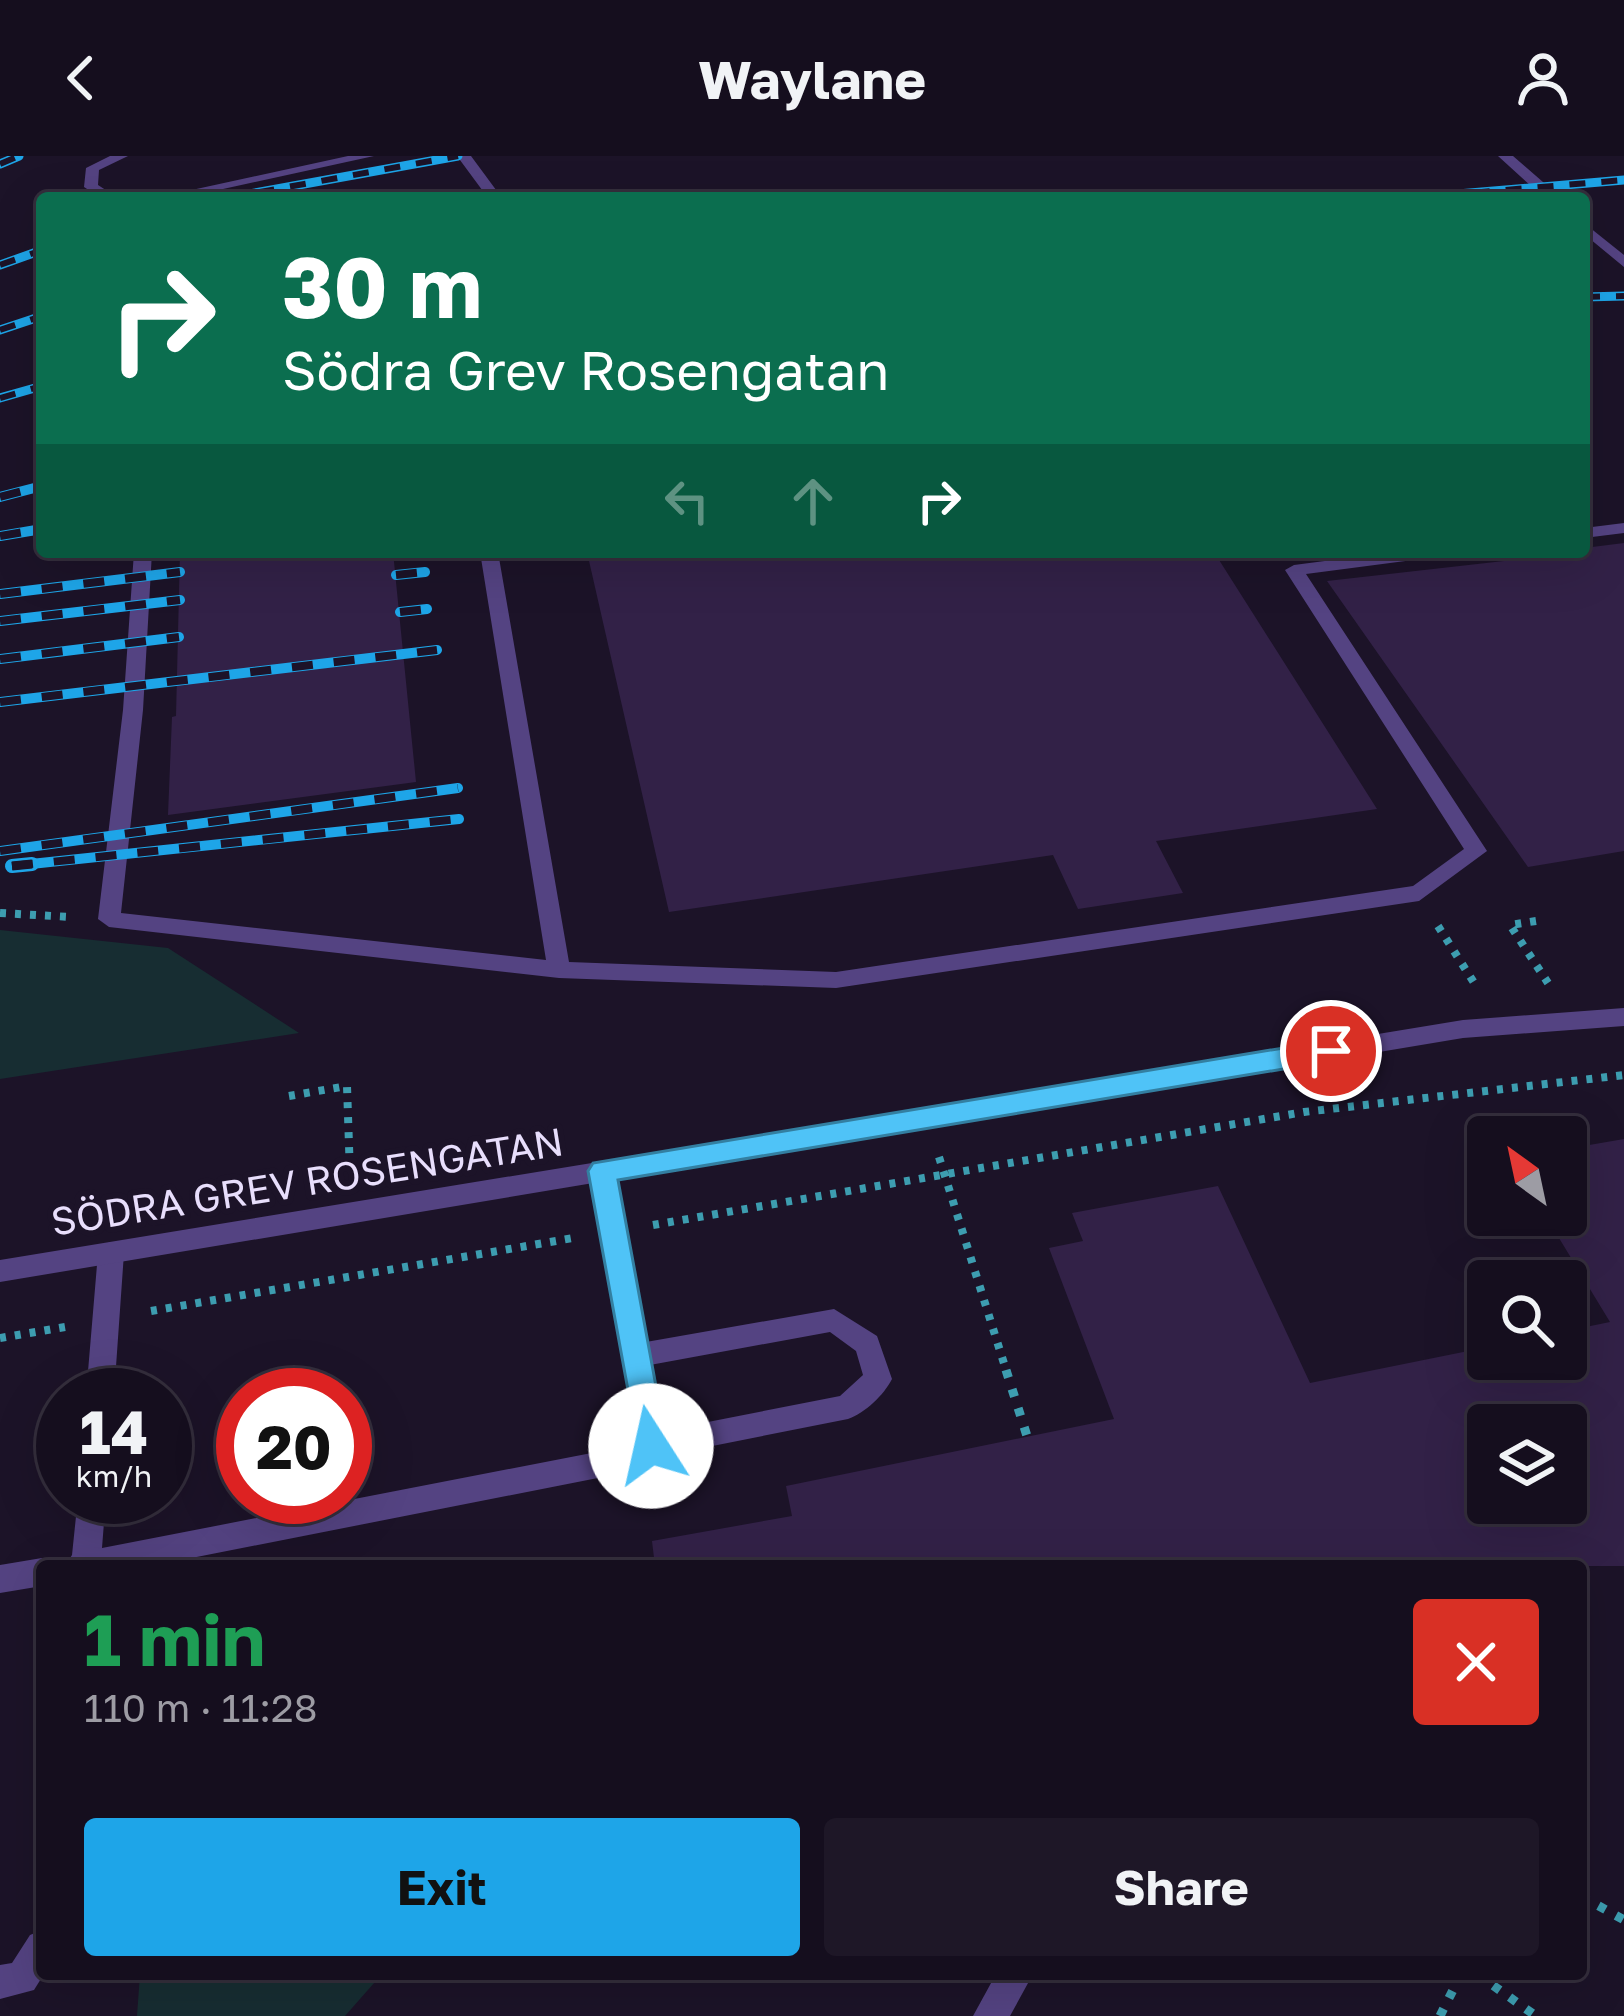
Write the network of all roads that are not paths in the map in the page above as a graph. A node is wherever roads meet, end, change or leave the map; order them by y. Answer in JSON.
{"nodes":[{"id":1,"x":121,"y":156,"type":"edge"},
{"id":2,"x":368,"y":156,"type":"edge"},
{"id":3,"x":464,"y":156,"type":"edge"},
{"id":4,"x":1505,"y":156,"type":"edge"},
{"id":5,"x":100,"y":192,"type":"edge"},
{"id":6,"x":191,"y":192,"type":"edge"},
{"id":7,"x":491,"y":192,"type":"edge"},
{"id":8,"x":1545,"y":192,"type":"edge"},
{"id":9,"x":1590,"y":232,"type":"edge"},
{"id":10,"x":1624,"y":263,"type":"edge"},
{"id":11,"x":1624,"y":528,"type":"edge"},
{"id":12,"x":1590,"y":532,"type":"edge"},
{"id":13,"x":143,"y":558,"type":"edge"},
{"id":14,"x":490,"y":558,"type":"edge"},
{"id":15,"x":1389,"y":558,"type":"edge"},
{"id":16,"x":559,"y":970,"type":"junction"},
{"id":17,"x":1624,"y":1017,"type":"edge"},
{"id":18,"x":603,"y":1171,"type":"junction"},
{"id":19,"x":111,"y":1253,"type":"junction"},
{"id":20,"x":0,"y":1271,"type":"edge"},
{"id":21,"x":635,"y":1356,"type":"junction"},
{"id":22,"x":102,"y":1368,"type":"edge"},
{"id":23,"x":651,"y":1446,"type":"junction"},
{"id":24,"x":89,"y":1524,"type":"edge"},
{"id":25,"x":85,"y":1560,"type":"edge"},
{"id":26,"x":115,"y":1560,"type":"edge"},
{"id":27,"x":36,"y":1573,"type":"edge"},
{"id":28,"x":0,"y":1579,"type":"edge"},
{"id":29,"x":36,"y":1956,"type":"edge"},
{"id":30,"x":1012,"y":1980,"type":"edge"},
{"id":31,"x":0,"y":1982,"type":"edge"},
{"id":32,"x":990,"y":2016,"type":"edge"}],
"edges":[{"from":1,"to":5,"type":"street"},
{"from":2,"to":6,"type":"street"},
{"from":3,"to":7,"type":"street"},
{"from":4,"to":8,"type":"street"},
{"from":9,"to":10,"type":"street"},
{"from":11,"to":12,"type":"street"},
{"from":13,"to":16,"type":"street"},
{"from":14,"to":16,"type":"street"},
{"from":15,"to":16,"type":"street"},
{"from":17,"to":18,"type":"street","name":"SÖDRA GREV ROSENGATAN"},
{"from":18,"to":19,"type":"street","name":"SÖDRA GREV ROSENGATAN"},
{"from":18,"to":21,"type":"street"},
{"from":19,"to":20,"type":"street","name":"SÖDRA GREV ROSENGATAN"},
{"from":19,"to":22,"type":"street"},
{"from":21,"to":23,"type":"street"},
{"from":21,"to":23,"type":"street"},
{"from":23,"to":26,"type":"street"},
{"from":24,"to":25,"type":"street"},
{"from":27,"to":28,"type":"street"},
{"from":29,"to":31,"type":"street"},
{"from":30,"to":32,"type":"street"}]}
